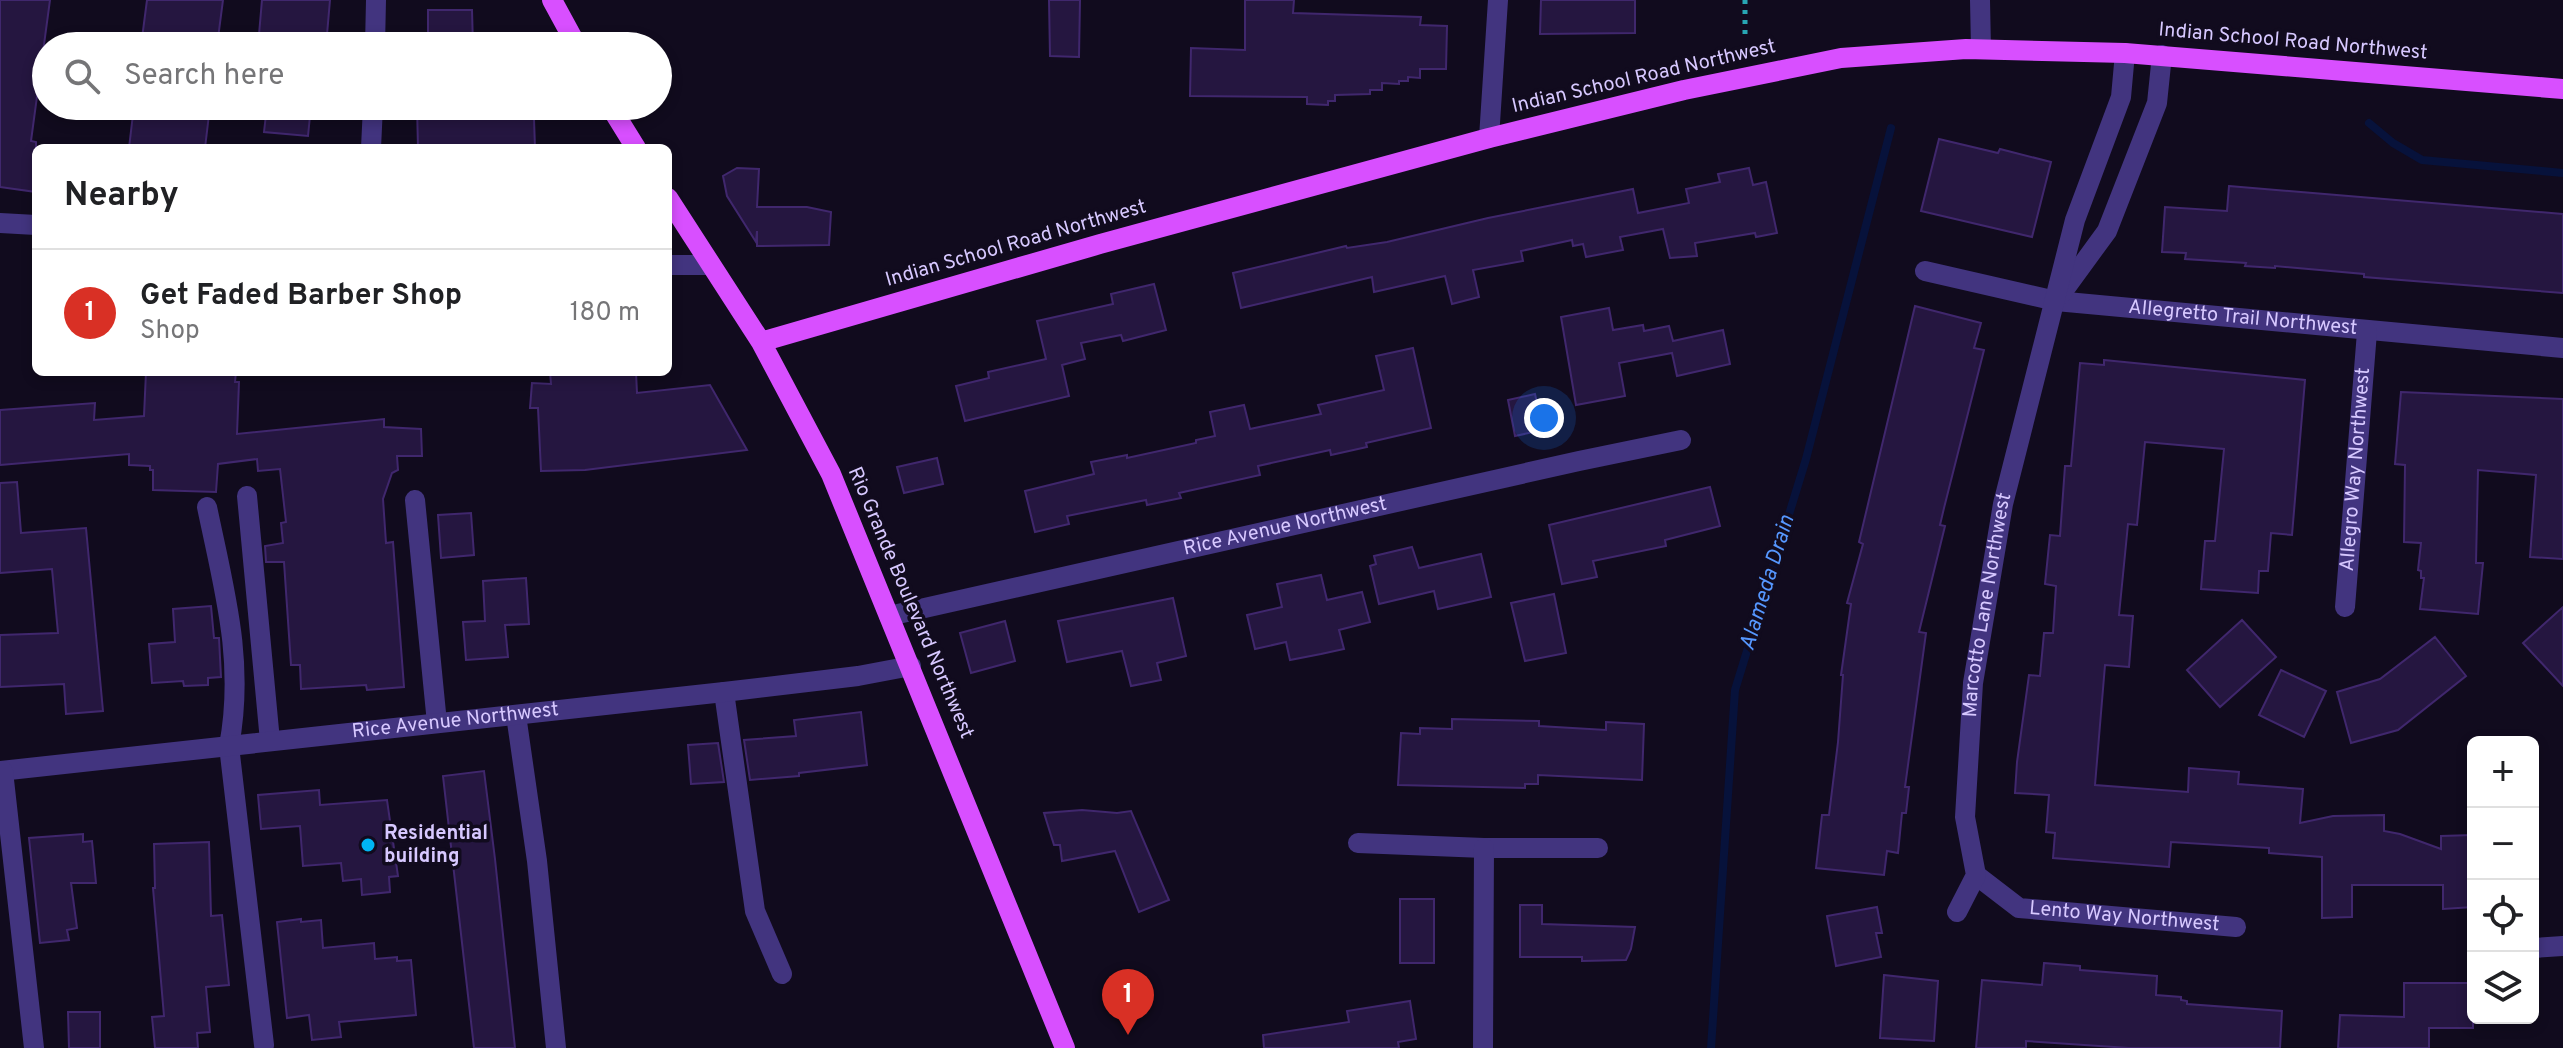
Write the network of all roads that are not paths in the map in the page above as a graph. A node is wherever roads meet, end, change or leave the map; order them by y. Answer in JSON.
{"nodes":[{"id":1,"x":376,"y":0,"type":"edge"},
{"id":2,"x":552,"y":0,"type":"edge"},
{"id":3,"x":1498,"y":0,"type":"edge"},
{"id":4,"x":1980,"y":0,"type":"edge"},
{"id":5,"x":375,"y":32,"type":"edge"},
{"id":6,"x":569,"y":32,"type":"edge"},
{"id":7,"x":1974,"y":49,"type":"junction"},
{"id":8,"x":2125,"y":53,"type":"junction"},
{"id":9,"x":2162,"y":55,"type":"junction"},
{"id":10,"x":2563,"y":89,"type":"edge"},
{"id":11,"x":372,"y":120,"type":"edge"},
{"id":12,"x":619,"y":120,"type":"edge"},
{"id":13,"x":1489,"y":138,"type":"junction"},
{"id":14,"x":371,"y":144,"type":"edge"},
{"id":15,"x":634,"y":144,"type":"edge"},
{"id":16,"x":672,"y":204,"type":"edge"},
{"id":17,"x":0,"y":223,"type":"edge"},
{"id":18,"x":32,"y":225,"type":"edge"},
{"id":19,"x":672,"y":265,"type":"edge"},
{"id":20,"x":711,"y":265,"type":"junction"},
{"id":21,"x":1925,"y":271,"type":"dead end"},
{"id":22,"x":2056,"y":301,"type":"junction"},
{"id":23,"x":2367,"y":332,"type":"junction"},
{"id":24,"x":761,"y":342,"type":"junction"},
{"id":25,"x":2563,"y":348,"type":"edge"},
{"id":26,"x":1681,"y":440,"type":"dead end"},
{"id":27,"x":247,"y":496,"type":"dead end"},
{"id":28,"x":415,"y":500,"type":"dead end"},
{"id":29,"x":207,"y":507,"type":"dead end"},
{"id":30,"x":2345,"y":607,"type":"dead end"},
{"id":31,"x":889,"y":616,"type":"junction"},
{"id":32,"x":911,"y":666,"type":"junction"},
{"id":33,"x":724,"y":692,"type":"junction"},
{"id":34,"x":516,"y":715,"type":"junction"},
{"id":35,"x":437,"y":723,"type":"junction"},
{"id":36,"x":270,"y":741,"type":"junction"},
{"id":37,"x":229,"y":746,"type":"junction"},
{"id":38,"x":2,"y":771,"type":"edge"},
{"id":39,"x":1358,"y":843,"type":"dead end"},
{"id":40,"x":1484,"y":848,"type":"junction"},
{"id":41,"x":1598,"y":848,"type":"dead end"},
{"id":42,"x":1976,"y":875,"type":"junction"},
{"id":43,"x":1957,"y":912,"type":"dead end"},
{"id":44,"x":2236,"y":927,"type":"dead end"},
{"id":45,"x":2563,"y":946,"type":"edge"},
{"id":46,"x":2539,"y":948,"type":"edge"},
{"id":47,"x":782,"y":974,"type":"dead end"},
{"id":48,"x":264,"y":1045,"type":"dead end"},
{"id":49,"x":34,"y":1048,"type":"edge"},
{"id":50,"x":556,"y":1048,"type":"edge"},
{"id":51,"x":1065,"y":1048,"type":"edge"},
{"id":52,"x":1483,"y":1048,"type":"edge"}],
"edges":[{"from":1,"to":5,"type":"street"},
{"from":2,"to":6,"type":"main road"},
{"from":3,"to":13,"type":"street"},
{"from":4,"to":7,"type":"street"},
{"from":7,"to":8,"type":"main road","name":"Indian School Road Northwest"},
{"from":7,"to":13,"type":"main road","name":"Indian School Road Northwest"},
{"from":8,"to":9,"type":"main road","name":"Indian School Road Northwest"},
{"from":8,"to":22,"type":"street","name":"Marcotto Lane Northwest"},
{"from":9,"to":10,"type":"main road","name":"Indian School Road Northwest"},
{"from":9,"to":22,"type":"street","name":"Marcotto Lane Northwest"},
{"from":11,"to":14,"type":"street"},
{"from":12,"to":15,"type":"main road"},
{"from":13,"to":24,"type":"main road","name":"Indian School Road Northwest"},
{"from":16,"to":20,"type":"main road","name":"Rio Grande Boulevard Northwest"},
{"from":17,"to":18,"type":"street"},
{"from":19,"to":20,"type":"street"},
{"from":20,"to":24,"type":"main road","name":"Rio Grande Boulevard Northwest"},
{"from":21,"to":22,"type":"street","name":"Allegretto Trail Northwest"},
{"from":22,"to":23,"type":"street","name":"Allegretto Trail Northwest"},
{"from":22,"to":42,"type":"street","name":"Marcotto Lane Northwest"},
{"from":23,"to":25,"type":"street","name":"Allegretto Trail Northwest"},
{"from":23,"to":30,"type":"street","name":"Allegro Way Northwest"},
{"from":24,"to":31,"type":"main road","name":"Rio Grande Boulevard Northwest"},
{"from":26,"to":31,"type":"street","name":"Rice Avenue Northwest"},
{"from":27,"to":36,"type":"street"},
{"from":28,"to":35,"type":"street"},
{"from":29,"to":37,"type":"street"},
{"from":31,"to":32,"type":"main road","name":"Rio Grande Boulevard Northwest"},
{"from":32,"to":33,"type":"street","name":"Rice Avenue Northwest"},
{"from":32,"to":51,"type":"main road","name":"Rio Grande Boulevard Northwest"},
{"from":33,"to":34,"type":"street","name":"Rice Avenue Northwest"},
{"from":33,"to":47,"type":"street"},
{"from":34,"to":35,"type":"street","name":"Rice Avenue Northwest"},
{"from":34,"to":50,"type":"street"},
{"from":35,"to":36,"type":"street","name":"Rice Avenue Northwest"},
{"from":36,"to":37,"type":"street","name":"Rice Avenue Northwest"},
{"from":37,"to":38,"type":"street","name":"Rice Avenue Northwest"},
{"from":37,"to":48,"type":"street"},
{"from":38,"to":49,"type":"street"},
{"from":39,"to":40,"type":"street"},
{"from":40,"to":41,"type":"street"},
{"from":40,"to":52,"type":"street"},
{"from":42,"to":43,"type":"street"},
{"from":42,"to":44,"type":"street","name":"Lento Way Northwest"},
{"from":45,"to":46,"type":"street"}]}
